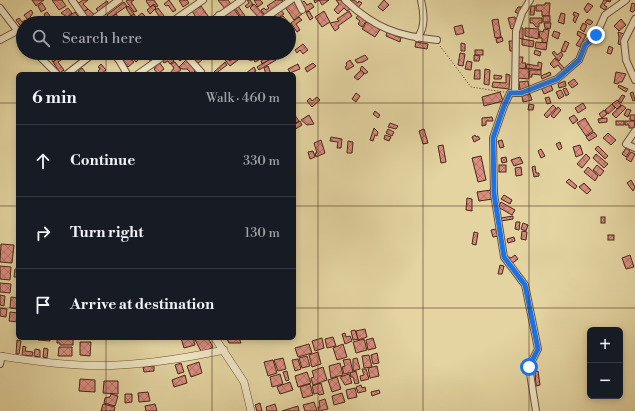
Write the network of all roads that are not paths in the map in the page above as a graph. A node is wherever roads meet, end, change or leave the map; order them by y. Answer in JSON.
{"nodes":[{"id":1,"x":72,"y":0,"type":"edge"},
{"id":2,"x":119,"y":0,"type":"edge"},
{"id":3,"x":204,"y":0,"type":"edge"},
{"id":4,"x":242,"y":0,"type":"edge"},
{"id":5,"x":291,"y":0,"type":"edge"},
{"id":6,"x":296,"y":0,"type":"edge"},
{"id":7,"x":345,"y":0,"type":"edge"},
{"id":8,"x":421,"y":0,"type":"edge"},
{"id":9,"x":530,"y":0,"type":"edge"},
{"id":10,"x":626,"y":0,"type":"edge"},
{"id":11,"x":0,"y":8,"type":"edge"},
{"id":12,"x":302,"y":10,"type":"dead end"},
{"id":13,"x":219,"y":15,"type":"edge"},
{"id":14,"x":83,"y":16,"type":"edge"},
{"id":15,"x":97,"y":16,"type":"edge"},
{"id":16,"x":180,"y":16,"type":"edge"},
{"id":17,"x":268,"y":16,"type":"edge"},
{"id":18,"x":635,"y":19,"type":"edge"},
{"id":19,"x":16,"y":30,"type":"edge"},
{"id":20,"x":16,"y":32,"type":"edge"},
{"id":21,"x":416,"y":38,"type":"junction"},
{"id":22,"x":0,"y":40,"type":"edge"},
{"id":23,"x":437,"y":40,"type":"road end"},
{"id":24,"x":44,"y":60,"type":"edge"},
{"id":25,"x":85,"y":60,"type":"edge"},
{"id":26,"x":118,"y":60,"type":"edge"},
{"id":27,"x":158,"y":60,"type":"edge"},
{"id":28,"x":190,"y":60,"type":"edge"},
{"id":29,"x":55,"y":72,"type":"edge"},
{"id":30,"x":70,"y":72,"type":"edge"},
{"id":31,"x":126,"y":72,"type":"edge"},
{"id":32,"x":141,"y":72,"type":"edge"},
{"id":33,"x":201,"y":72,"type":"dead end"},
{"id":34,"x":635,"y":80,"type":"edge"},
{"id":35,"x":513,"y":93,"type":"junction"},
{"id":36,"x":635,"y":131,"type":"edge"},
{"id":37,"x":635,"y":148,"type":"edge"},
{"id":38,"x":216,"y":340,"type":"edge"},
{"id":39,"x":224,"y":350,"type":"junction"},
{"id":40,"x":1,"y":356,"type":"edge"},
{"id":41,"x":0,"y":364,"type":"edge"},
{"id":42,"x":251,"y":411,"type":"edge"},
{"id":43,"x":536,"y":411,"type":"edge"}],
"edges":[{"from":1,"to":14,"type":"street"},
{"from":2,"to":15,"type":"street"},
{"from":3,"to":16,"type":"street"},
{"from":4,"to":13,"type":"street"},
{"from":5,"to":17,"type":"street"},
{"from":6,"to":12,"type":"street"},
{"from":7,"to":21,"type":"street"},
{"from":8,"to":21,"type":"street"},
{"from":9,"to":35,"type":"street"},
{"from":10,"to":35,"type":"street"},
{"from":11,"to":19,"type":"street"},
{"from":18,"to":34,"type":"street"},
{"from":20,"to":22,"type":"street"},
{"from":21,"to":23,"type":"street"},
{"from":24,"to":29,"type":"street"},
{"from":25,"to":30,"type":"street"},
{"from":26,"to":31,"type":"street"},
{"from":27,"to":32,"type":"street"},
{"from":28,"to":33,"type":"street"},
{"from":35,"to":43,"type":"street"},
{"from":36,"to":37,"type":"street"},
{"from":38,"to":39,"type":"street"},
{"from":39,"to":40,"type":"street"},
{"from":39,"to":42,"type":"street"},
{"from":40,"to":41,"type":"street"}]}
